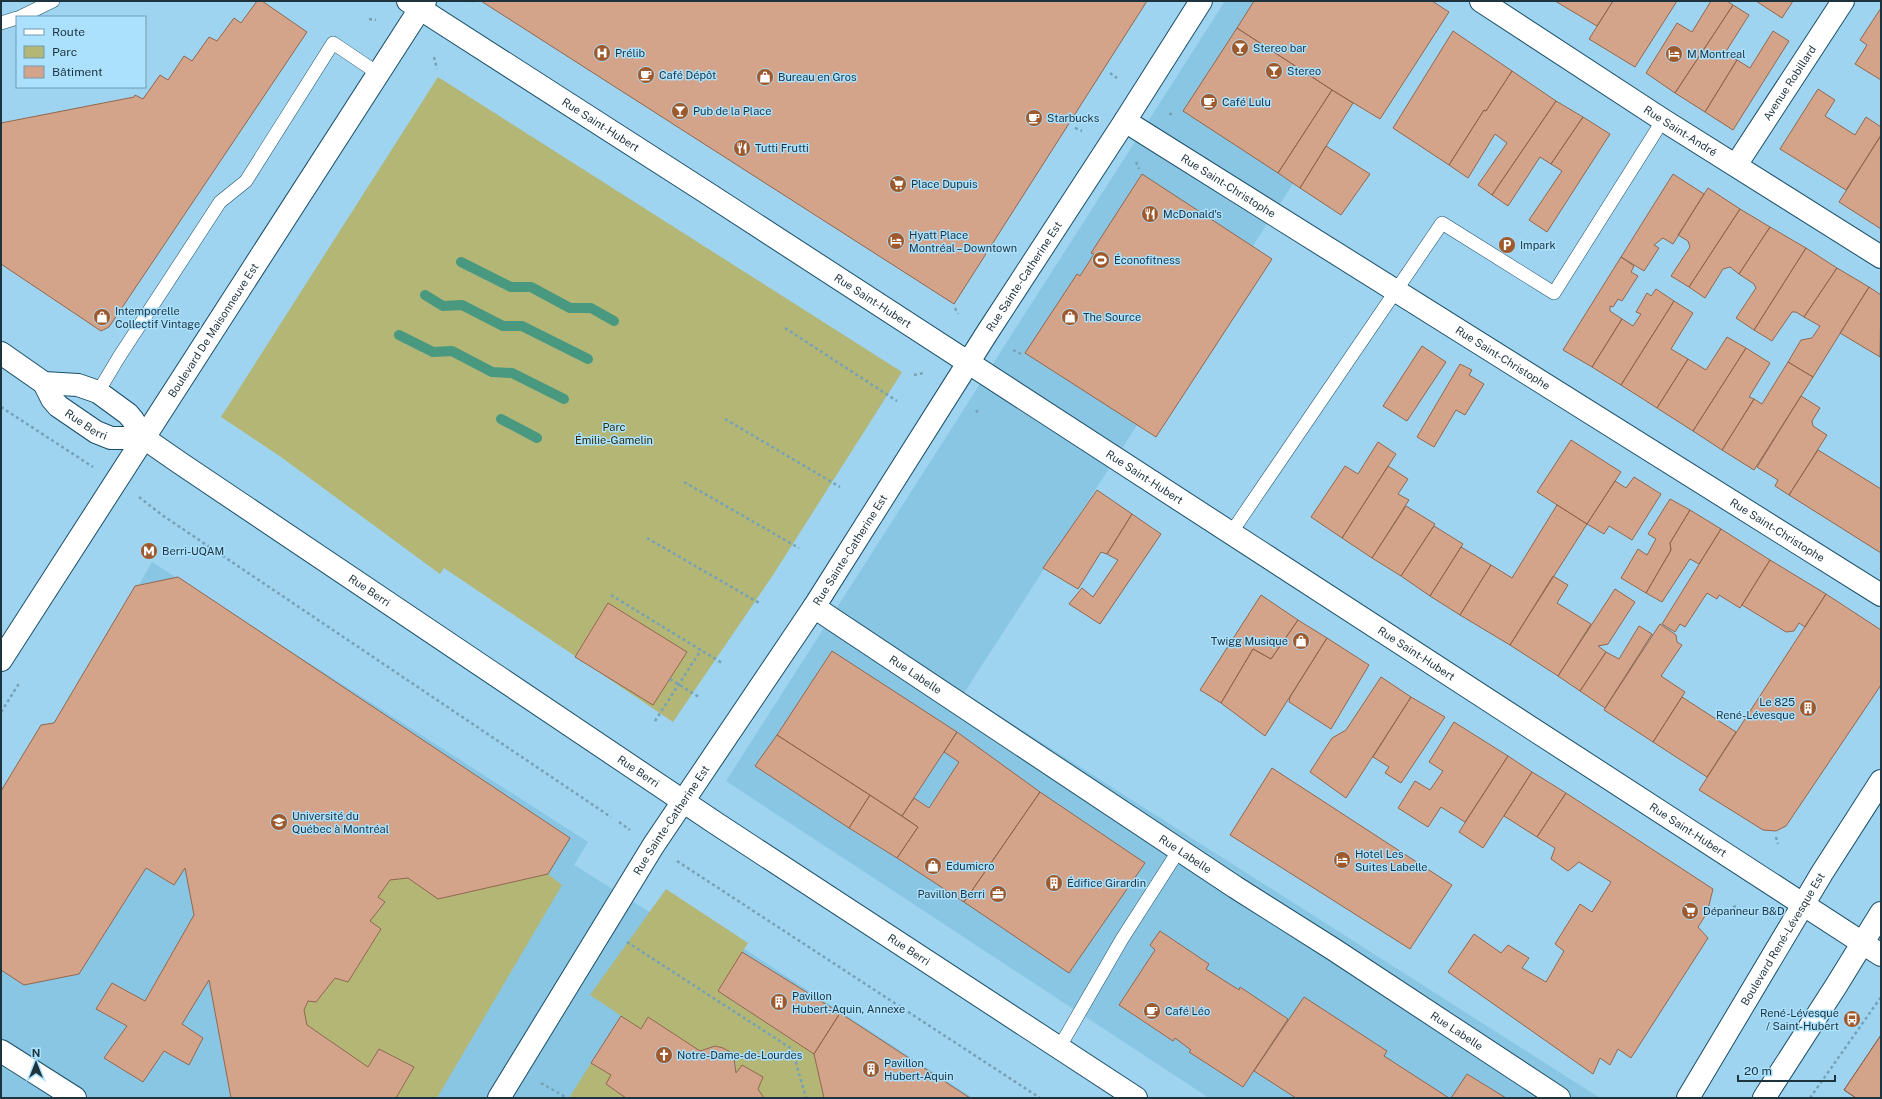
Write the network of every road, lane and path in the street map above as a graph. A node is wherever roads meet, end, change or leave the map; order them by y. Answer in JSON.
{"nodes":[{"id":1,"x":53,"y":1,"type":"edge"},
{"id":2,"x":471,"y":1,"type":"edge"},
{"id":3,"x":477,"y":1,"type":"edge"},
{"id":4,"x":1201,"y":1,"type":"edge"},
{"id":5,"x":1481,"y":1,"type":"edge"},
{"id":6,"x":1843,"y":1,"type":"edge"},
{"id":7,"x":418,"y":4,"type":"edge"},
{"id":8,"x":22,"y":16,"type":"edge"},
{"id":9,"x":16,"y":19,"type":"edge"},
{"id":10,"x":369,"y":19,"type":"dead end"},
{"id":11,"x":376,"y":20,"type":"dead end"},
{"id":12,"x":1,"y":24,"type":"edge"},
{"id":13,"x":434,"y":57,"type":"dead end"},
{"id":14,"x":437,"y":69,"type":"dead end"},
{"id":15,"x":1110,"y":73,"type":"dead end"},
{"id":16,"x":378,"y":74,"type":"junction"},
{"id":17,"x":1117,"y":78,"type":"dead end"},
{"id":18,"x":1169,"y":114,"type":"dead end"},
{"id":19,"x":1175,"y":114,"type":"dead end"},
{"id":20,"x":1663,"y":120,"type":"junction"},
{"id":21,"x":1126,"y":121,"type":"junction"},
{"id":22,"x":1075,"y":128,"type":"dead end"},
{"id":23,"x":1082,"y":131,"type":"dead end"},
{"id":24,"x":1136,"y":161,"type":"dead end"},
{"id":25,"x":1736,"y":165,"type":"junction"},
{"id":26,"x":1139,"y":169,"type":"dead end"},
{"id":27,"x":1881,"y":257,"type":"edge"},
{"id":28,"x":1395,"y":291,"type":"junction"},
{"id":29,"x":955,"y":308,"type":"dead end"},
{"id":30,"x":958,"y":314,"type":"dead end"},
{"id":31,"x":785,"y":328,"type":"dead end"},
{"id":32,"x":1013,"y":350,"type":"dead end"},
{"id":33,"x":1,"y":353,"type":"edge"},
{"id":34,"x":1021,"y":354,"type":"dead end"},
{"id":35,"x":969,"y":363,"type":"junction"},
{"id":36,"x":923,"y":373,"type":"dead end"},
{"id":37,"x":914,"y":374,"type":"dead end"},
{"id":38,"x":44,"y":383,"type":"junction"},
{"id":39,"x":98,"y":392,"type":"junction"},
{"id":40,"x":897,"y":401,"type":"dead end"},
{"id":41,"x":1,"y":407,"type":"edge"},
{"id":42,"x":976,"y":410,"type":"dead end"},
{"id":43,"x":978,"y":414,"type":"dead end"},
{"id":44,"x":725,"y":419,"type":"dead end"},
{"id":45,"x":144,"y":438,"type":"junction"},
{"id":46,"x":71,"y":455,"type":"dead end"},
{"id":47,"x":684,"y":482,"type":"dead end"},
{"id":48,"x":840,"y":487,"type":"dead end"},
{"id":49,"x":162,"y":515,"type":"dead end"},
{"id":50,"x":1231,"y":533,"type":"junction"},
{"id":51,"x":647,"y":538,"type":"dead end"},
{"id":52,"x":799,"y":548,"type":"dead end"},
{"id":53,"x":611,"y":595,"type":"dead end"},
{"id":54,"x":1881,"y":595,"type":"edge"},
{"id":55,"x":761,"y":604,"type":"dead end"},
{"id":56,"x":814,"y":607,"type":"junction"},
{"id":57,"x":701,"y":650,"type":"junction"},
{"id":58,"x":1,"y":660,"type":"edge"},
{"id":59,"x":722,"y":663,"type":"dead end"},
{"id":60,"x":670,"y":679,"type":"dead end"},
{"id":61,"x":678,"y":684,"type":"junction"},
{"id":62,"x":699,"y":697,"type":"dead end"},
{"id":63,"x":655,"y":720,"type":"dead end"},
{"id":64,"x":1881,"y":781,"type":"edge"},
{"id":65,"x":682,"y":801,"type":"junction"},
{"id":66,"x":611,"y":817,"type":"dead end"},
{"id":67,"x":1776,"y":837,"type":"dead end"},
{"id":68,"x":1778,"y":844,"type":"dead end"},
{"id":69,"x":1179,"y":850,"type":"junction"},
{"id":70,"x":702,"y":878,"type":"dead end"},
{"id":71,"x":1804,"y":904,"type":"junction"},
{"id":72,"x":1737,"y":906,"type":"dead end"},
{"id":73,"x":1733,"y":907,"type":"dead end"},
{"id":74,"x":1881,"y":913,"type":"edge"},
{"id":75,"x":604,"y":925,"type":"junction"},
{"id":76,"x":1862,"y":942,"type":"junction"},
{"id":77,"x":1881,"y":955,"type":"edge"},
{"id":78,"x":1881,"y":997,"type":"edge"},
{"id":79,"x":1059,"y":1048,"type":"junction"},
{"id":80,"x":1,"y":1051,"type":"edge"},
{"id":81,"x":75,"y":1098,"type":"edge"},
{"id":82,"x":499,"y":1098,"type":"edge"},
{"id":83,"x":806,"y":1098,"type":"edge"},
{"id":84,"x":1040,"y":1098,"type":"edge"},
{"id":85,"x":1136,"y":1098,"type":"edge"},
{"id":86,"x":1559,"y":1098,"type":"edge"},
{"id":87,"x":1688,"y":1098,"type":"edge"},
{"id":88,"x":1764,"y":1098,"type":"edge"},
{"id":89,"x":1810,"y":1098,"type":"edge"}],
"edges":[{"from":1,"to":8,"type":"lane"},
{"from":2,"to":3,"type":"path"},
{"from":4,"to":21,"type":"street","name":"Rue Sainte-Catherine Est"},
{"from":5,"to":20,"type":"street","name":"Rue Saint-André"},
{"from":6,"to":25,"type":"street","name":"Avenue Robillard"},
{"from":7,"to":16,"type":"street","name":"Boulevard De Maisonneuve Est"},
{"from":7,"to":35,"type":"street","name":"Rue Saint-Hubert"},
{"from":9,"to":12,"type":"lane"},
{"from":10,"to":11,"type":"path"},
{"from":13,"to":14,"type":"path"},
{"from":15,"to":17,"type":"path"},
{"from":16,"to":39,"type":"lane"},
{"from":16,"to":45,"type":"street","name":"Boulevard De Maisonneuve Est"},
{"from":18,"to":19,"type":"path"},
{"from":20,"to":25,"type":"street","name":"Rue Saint-André"},
{"from":20,"to":28,"type":"lane"},
{"from":21,"to":28,"type":"street","name":"Rue Saint-Christophe"},
{"from":21,"to":35,"type":"street","name":"Rue Sainte-Catherine Est"},
{"from":22,"to":23,"type":"path"},
{"from":24,"to":26,"type":"path"},
{"from":25,"to":27,"type":"street","name":"Rue Saint-André"},
{"from":28,"to":50,"type":"lane"},
{"from":28,"to":54,"type":"street","name":"Rue Saint-Christophe"},
{"from":29,"to":30,"type":"path"},
{"from":31,"to":40,"type":"path"},
{"from":32,"to":34,"type":"path"},
{"from":33,"to":38,"type":"street","name":"Rue Berri"},
{"from":35,"to":50,"type":"street","name":"Rue Saint-Hubert"},
{"from":35,"to":56,"type":"street","name":"Rue Sainte-Catherine Est"},
{"from":36,"to":37,"type":"path"},
{"from":38,"to":39,"type":"street","name":"Rue Berri"},
{"from":38,"to":45,"type":"street","name":"Rue Berri"},
{"from":39,"to":45,"type":"street","name":"Rue Berri"},
{"from":41,"to":46,"type":"path"},
{"from":42,"to":43,"type":"path"},
{"from":44,"to":48,"type":"path"},
{"from":45,"to":58,"type":"street","name":"Boulevard De Maisonneuve Est"},
{"from":45,"to":65,"type":"street","name":"Rue Berri"},
{"from":47,"to":52,"type":"path"},
{"from":49,"to":66,"type":"path"},
{"from":50,"to":71,"type":"street","name":"Rue Saint-Hubert"},
{"from":51,"to":55,"type":"path"},
{"from":53,"to":57,"type":"path"},
{"from":56,"to":65,"type":"street","name":"Rue Sainte-Catherine Est"},
{"from":56,"to":69,"type":"street","name":"Rue Labelle"},
{"from":57,"to":59,"type":"path"},
{"from":57,"to":61,"type":"path"},
{"from":60,"to":61,"type":"path"},
{"from":61,"to":62,"type":"path"},
{"from":61,"to":63,"type":"path"},
{"from":64,"to":71,"type":"street","name":"Boulevard René-Lévesque Est"},
{"from":65,"to":75,"type":"street","name":"Rue Sainte-Catherine Est"},
{"from":65,"to":79,"type":"street","name":"Rue Berri"},
{"from":67,"to":68,"type":"path"},
{"from":69,"to":79,"type":"lane"},
{"from":69,"to":86,"type":"street","name":"Rue Labelle"},
{"from":70,"to":84,"type":"path"},
{"from":71,"to":76,"type":"street","name":"Rue Saint-Hubert"},
{"from":71,"to":87,"type":"street","name":"Boulevard René-Lévesque Est"},
{"from":72,"to":73,"type":"path"},
{"from":74,"to":76,"type":"street"},
{"from":75,"to":82,"type":"street","name":"Rue Sainte-Catherine Est"},
{"from":75,"to":83,"type":"path"},
{"from":76,"to":77,"type":"street","name":"Rue Saint-Hubert"},
{"from":76,"to":88,"type":"street"},
{"from":78,"to":89,"type":"path"},
{"from":79,"to":85,"type":"street","name":"Rue Berri"},
{"from":80,"to":81,"type":"street"}]}
